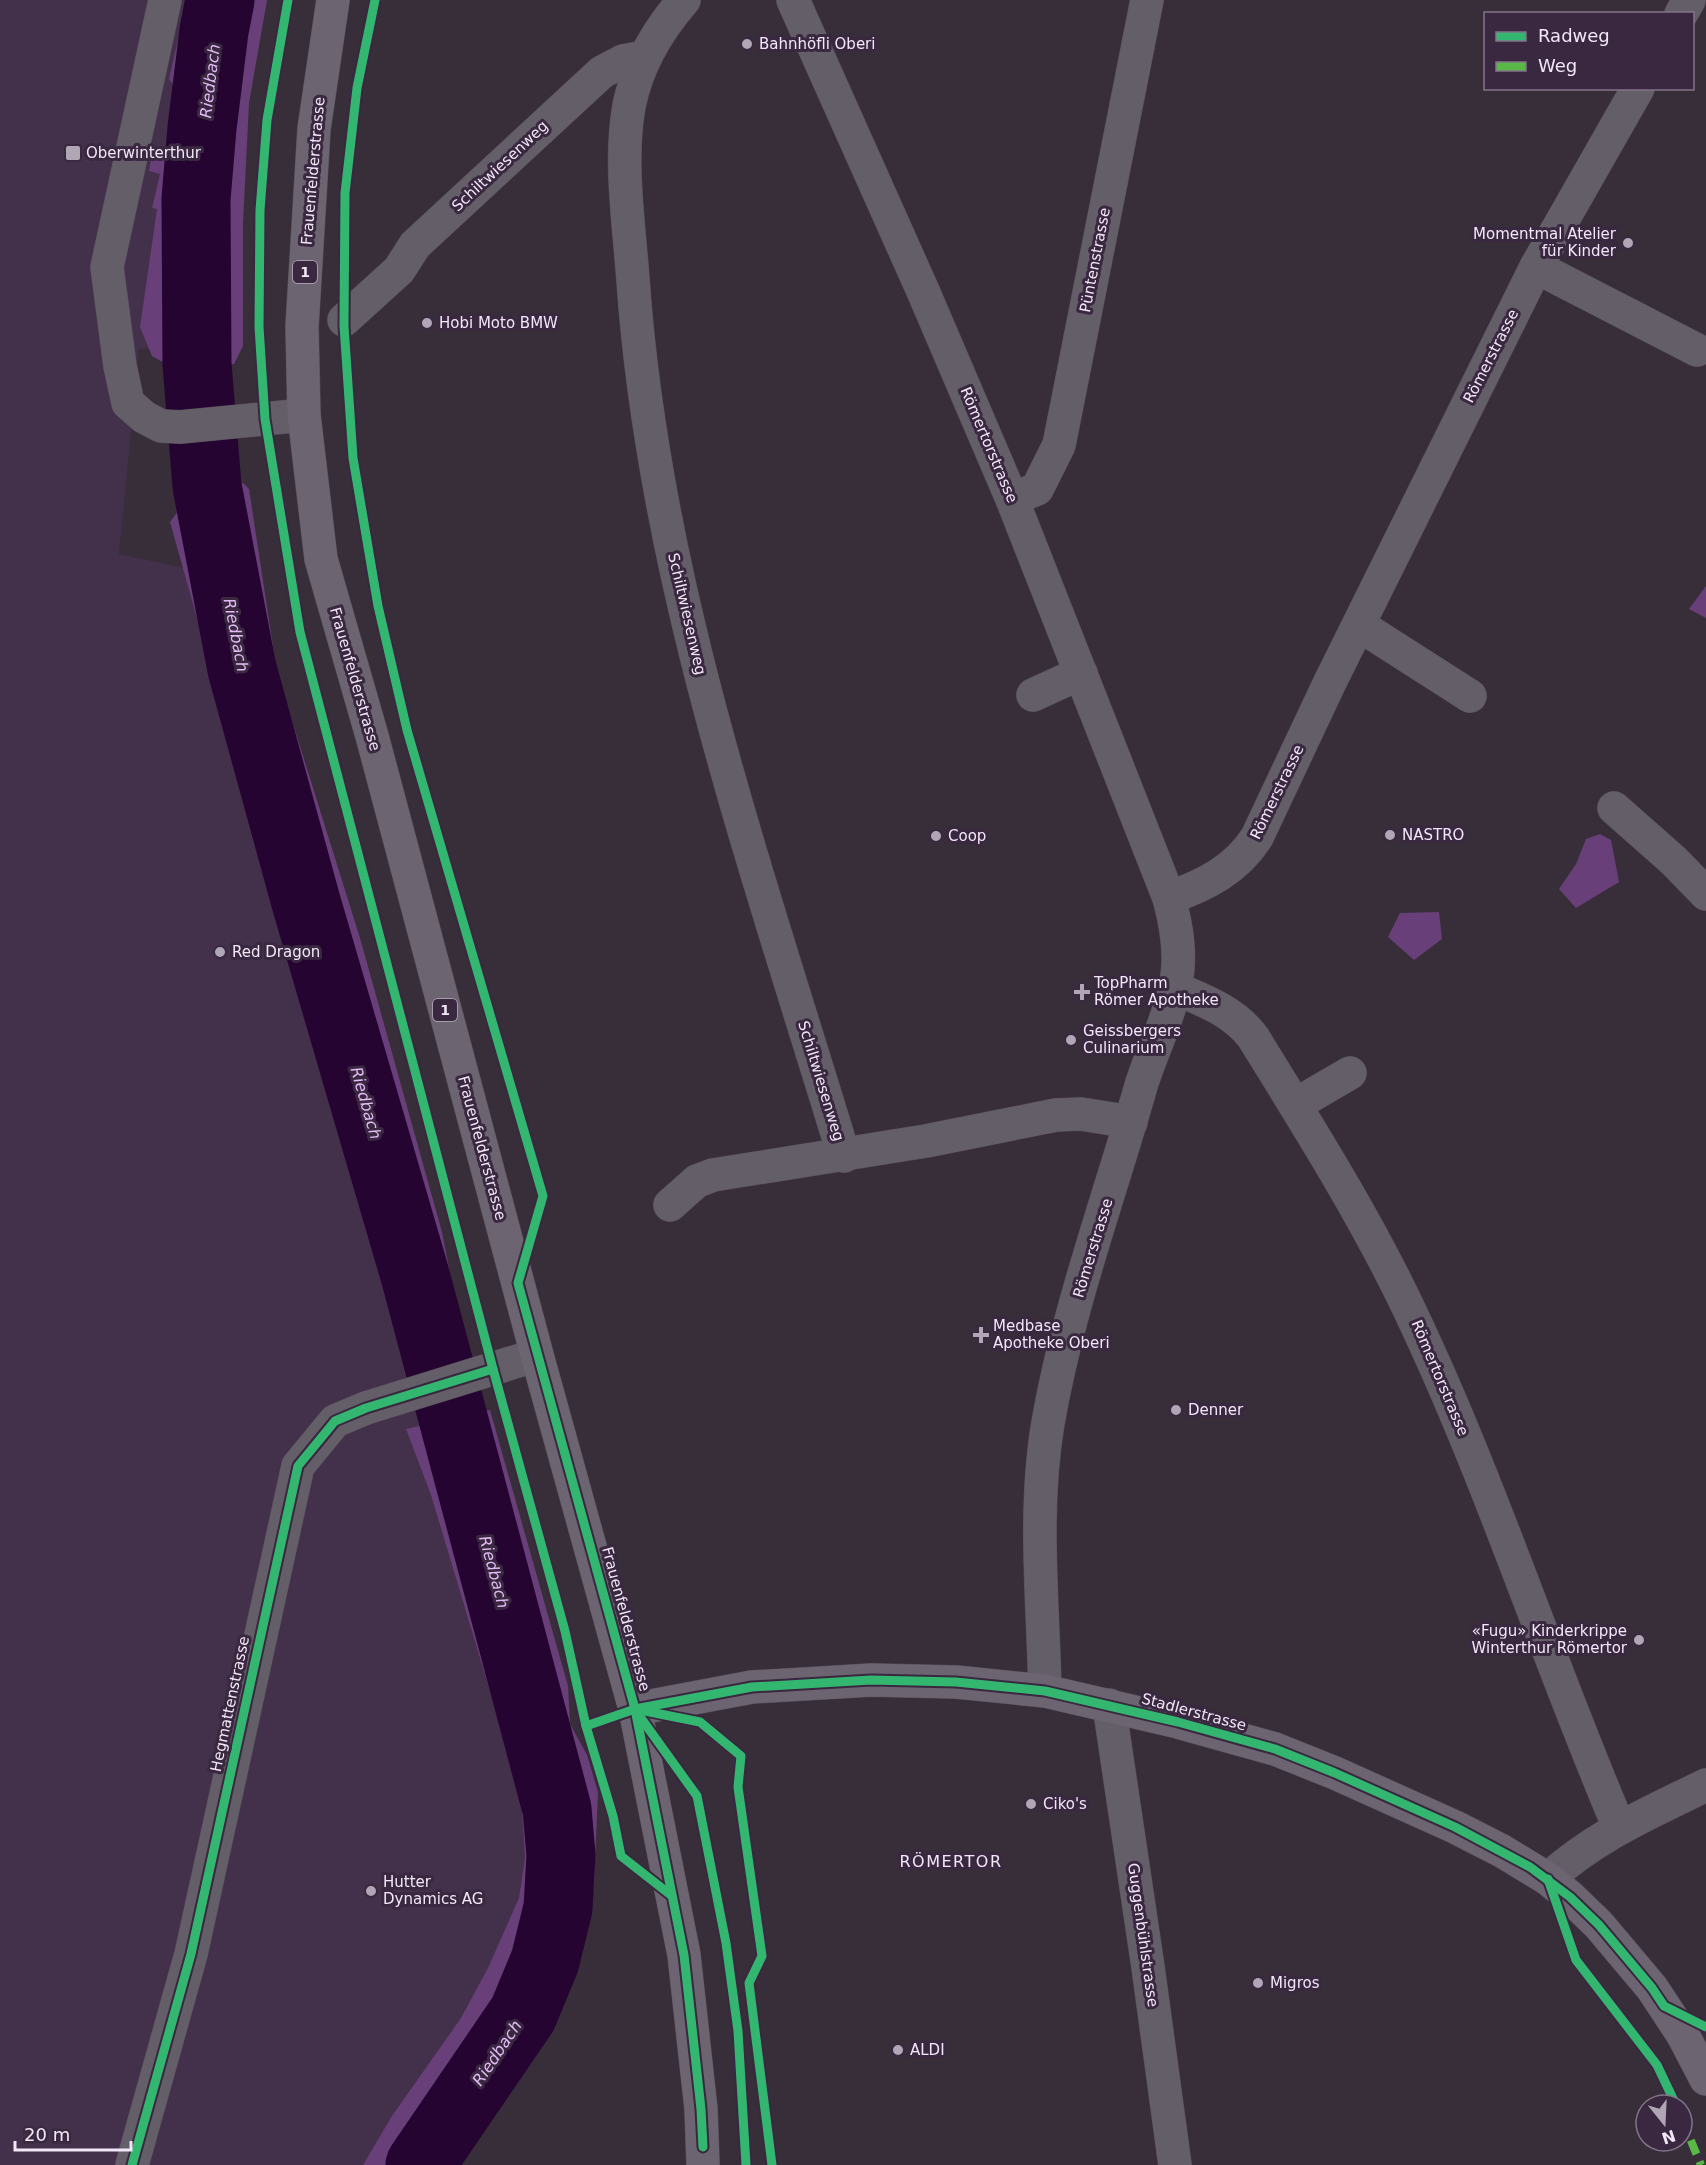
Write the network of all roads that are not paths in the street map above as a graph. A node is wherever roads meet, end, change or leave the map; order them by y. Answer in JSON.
{"nodes":[{"id":1,"x":165,"y":0,"type":"edge"},
{"id":2,"x":333,"y":0,"type":"edge"},
{"id":3,"x":684,"y":0,"type":"edge"},
{"id":4,"x":793,"y":0,"type":"edge"},
{"id":5,"x":1147,"y":0,"type":"edge"},
{"id":6,"x":644,"y":57,"type":"junction"},
{"id":7,"x":1637,"y":90,"type":"edge"},
{"id":8,"x":1536,"y":267,"type":"junction"},
{"id":9,"x":344,"y":320,"type":"dead end"},
{"id":10,"x":1697,"y":350,"type":"dead end"},
{"id":11,"x":304,"y":416,"type":"junction"},
{"id":12,"x":1012,"y":499,"type":"junction"},
{"id":13,"x":1359,"y":625,"type":"junction"},
{"id":14,"x":1081,"y":673,"type":"junction"},
{"id":15,"x":1033,"y":695,"type":"dead end"},
{"id":16,"x":1470,"y":696,"type":"dead end"},
{"id":17,"x":1614,"y":808,"type":"dead end"},
{"id":18,"x":1706,"y":894,"type":"edge"},
{"id":19,"x":1170,"y":898,"type":"junction"},
{"id":20,"x":1175,"y":988,"type":"junction"},
{"id":21,"x":1350,"y":1073,"type":"dead end"},
{"id":22,"x":1295,"y":1105,"type":"junction"},
{"id":23,"x":1131,"y":1122,"type":"junction"},
{"id":24,"x":844,"y":1155,"type":"junction"},
{"id":25,"x":670,"y":1205,"type":"dead end"},
{"id":26,"x":537,"y":1354,"type":"junction"},
{"id":27,"x":1045,"y":1691,"type":"junction"},
{"id":28,"x":1109,"y":1706,"type":"junction"},
{"id":29,"x":635,"y":1709,"type":"junction"},
{"id":30,"x":1706,"y":1785,"type":"edge"},
{"id":31,"x":1619,"y":1827,"type":"junction"},
{"id":32,"x":1548,"y":1879,"type":"junction"},
{"id":33,"x":1706,"y":2079,"type":"edge"},
{"id":34,"x":132,"y":2165,"type":"edge"},
{"id":35,"x":703,"y":2165,"type":"edge"},
{"id":36,"x":1175,"y":2165,"type":"edge"}],
"edges":[{"from":1,"to":11,"type":"street"},
{"from":2,"to":11,"type":"main road","name":"Frauenfelderstrasse","number":"1"},
{"from":3,"to":6,"type":"street","name":"Schiltwiesenweg"},
{"from":4,"to":12,"type":"street","name":"Römertorstrasse"},
{"from":5,"to":12,"type":"street","name":"Püntenstrasse"},
{"from":6,"to":9,"type":"street","name":"Schiltwiesenweg"},
{"from":6,"to":24,"type":"street","name":"Schiltwiesenweg"},
{"from":7,"to":8,"type":"street","name":"Römerstrasse"},
{"from":8,"to":10,"type":"street"},
{"from":8,"to":13,"type":"street","name":"Römerstrasse"},
{"from":11,"to":26,"type":"main road","name":"Frauenfelderstrasse","number":"1"},
{"from":12,"to":14,"type":"street","name":"Römertorstrasse"},
{"from":13,"to":16,"type":"street"},
{"from":13,"to":19,"type":"street","name":"Römerstrasse"},
{"from":14,"to":15,"type":"street"},
{"from":14,"to":19,"type":"street","name":"Römertorstrasse"},
{"from":17,"to":18,"type":"street"},
{"from":19,"to":20,"type":"street","name":"Römerstrasse"},
{"from":20,"to":22,"type":"street","name":"Römertorstrasse"},
{"from":20,"to":23,"type":"street","name":"Römerstrasse"},
{"from":21,"to":22,"type":"street"},
{"from":22,"to":31,"type":"street","name":"Römertorstrasse"},
{"from":23,"to":24,"type":"street","name":"Schiltwiesenweg"},
{"from":23,"to":27,"type":"street","name":"Römerstrasse"},
{"from":24,"to":25,"type":"street","name":"Schiltwiesenweg"},
{"from":26,"to":29,"type":"main road","name":"Frauenfelderstrasse","number":"1"},
{"from":26,"to":34,"type":"street","name":"Hegmattenstrasse"},
{"from":27,"to":28,"type":"main road","name":"Stadlerstrasse"},
{"from":27,"to":29,"type":"main road","name":"Stadlerstrasse"},
{"from":28,"to":32,"type":"main road","name":"Stadlerstrasse"},
{"from":28,"to":36,"type":"street","name":"Guggenbühlstrasse"},
{"from":29,"to":35,"type":"main road","name":"Frauenfelderstrasse","number":"1"},
{"from":30,"to":31,"type":"street"},
{"from":31,"to":32,"type":"street"},
{"from":32,"to":33,"type":"main road","name":"Stadlerstrasse"}]}
